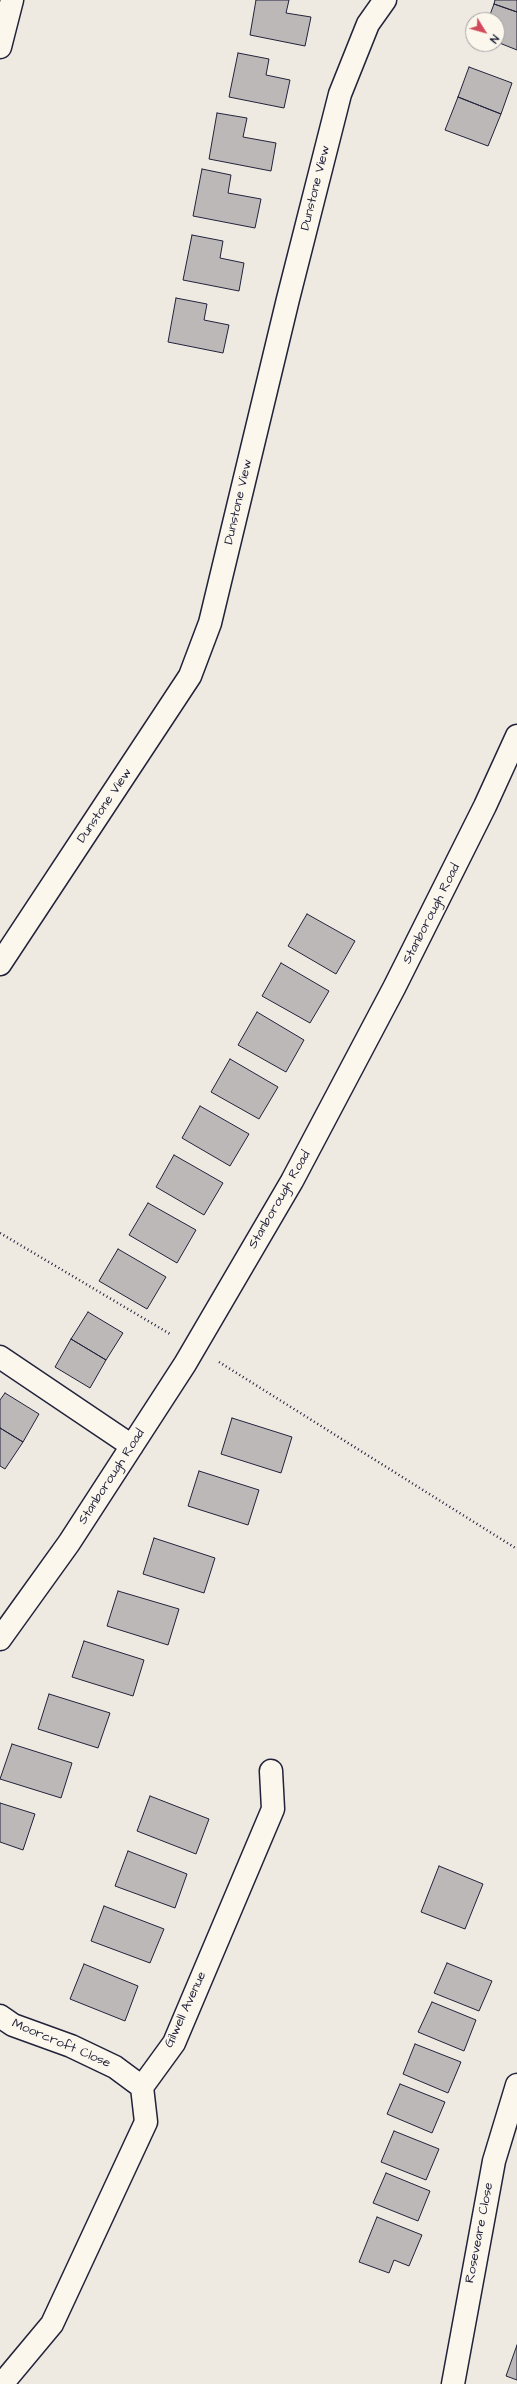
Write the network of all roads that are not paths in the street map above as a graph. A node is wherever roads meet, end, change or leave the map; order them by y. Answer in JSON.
{"nodes":[{"id":1,"x":12,"y":0,"type":"edge"},
{"id":2,"x":385,"y":0,"type":"edge"},
{"id":3,"x":0,"y":47,"type":"edge"},
{"id":4,"x":517,"y":736,"type":"edge"},
{"id":5,"x":0,"y":964,"type":"edge"},
{"id":6,"x":0,"y":1357,"type":"edge"},
{"id":7,"x":132,"y":1446,"type":"junction"},
{"id":8,"x":0,"y":1638,"type":"edge"},
{"id":9,"x":271,"y":1771,"type":"dead end"},
{"id":10,"x":0,"y":2016,"type":"edge"},
{"id":11,"x":517,"y":2085,"type":"edge"},
{"id":12,"x":142,"y":2087,"type":"junction"},
{"id":13,"x":2,"y":2384,"type":"edge"},
{"id":14,"x":453,"y":2384,"type":"edge"}],
"edges":[{"from":1,"to":3,"type":"street"},
{"from":2,"to":5,"type":"street","name":"Dunstone View"},
{"from":4,"to":7,"type":"street","name":"Stanborough Road"},
{"from":6,"to":7,"type":"street"},
{"from":7,"to":8,"type":"street","name":"Stanborough Road"},
{"from":9,"to":12,"type":"street","name":"Gilwell Avenue"},
{"from":10,"to":12,"type":"street","name":"Moorcroft Close"},
{"from":11,"to":14,"type":"street","name":"Roseveare Close"},
{"from":12,"to":13,"type":"street"}]}
